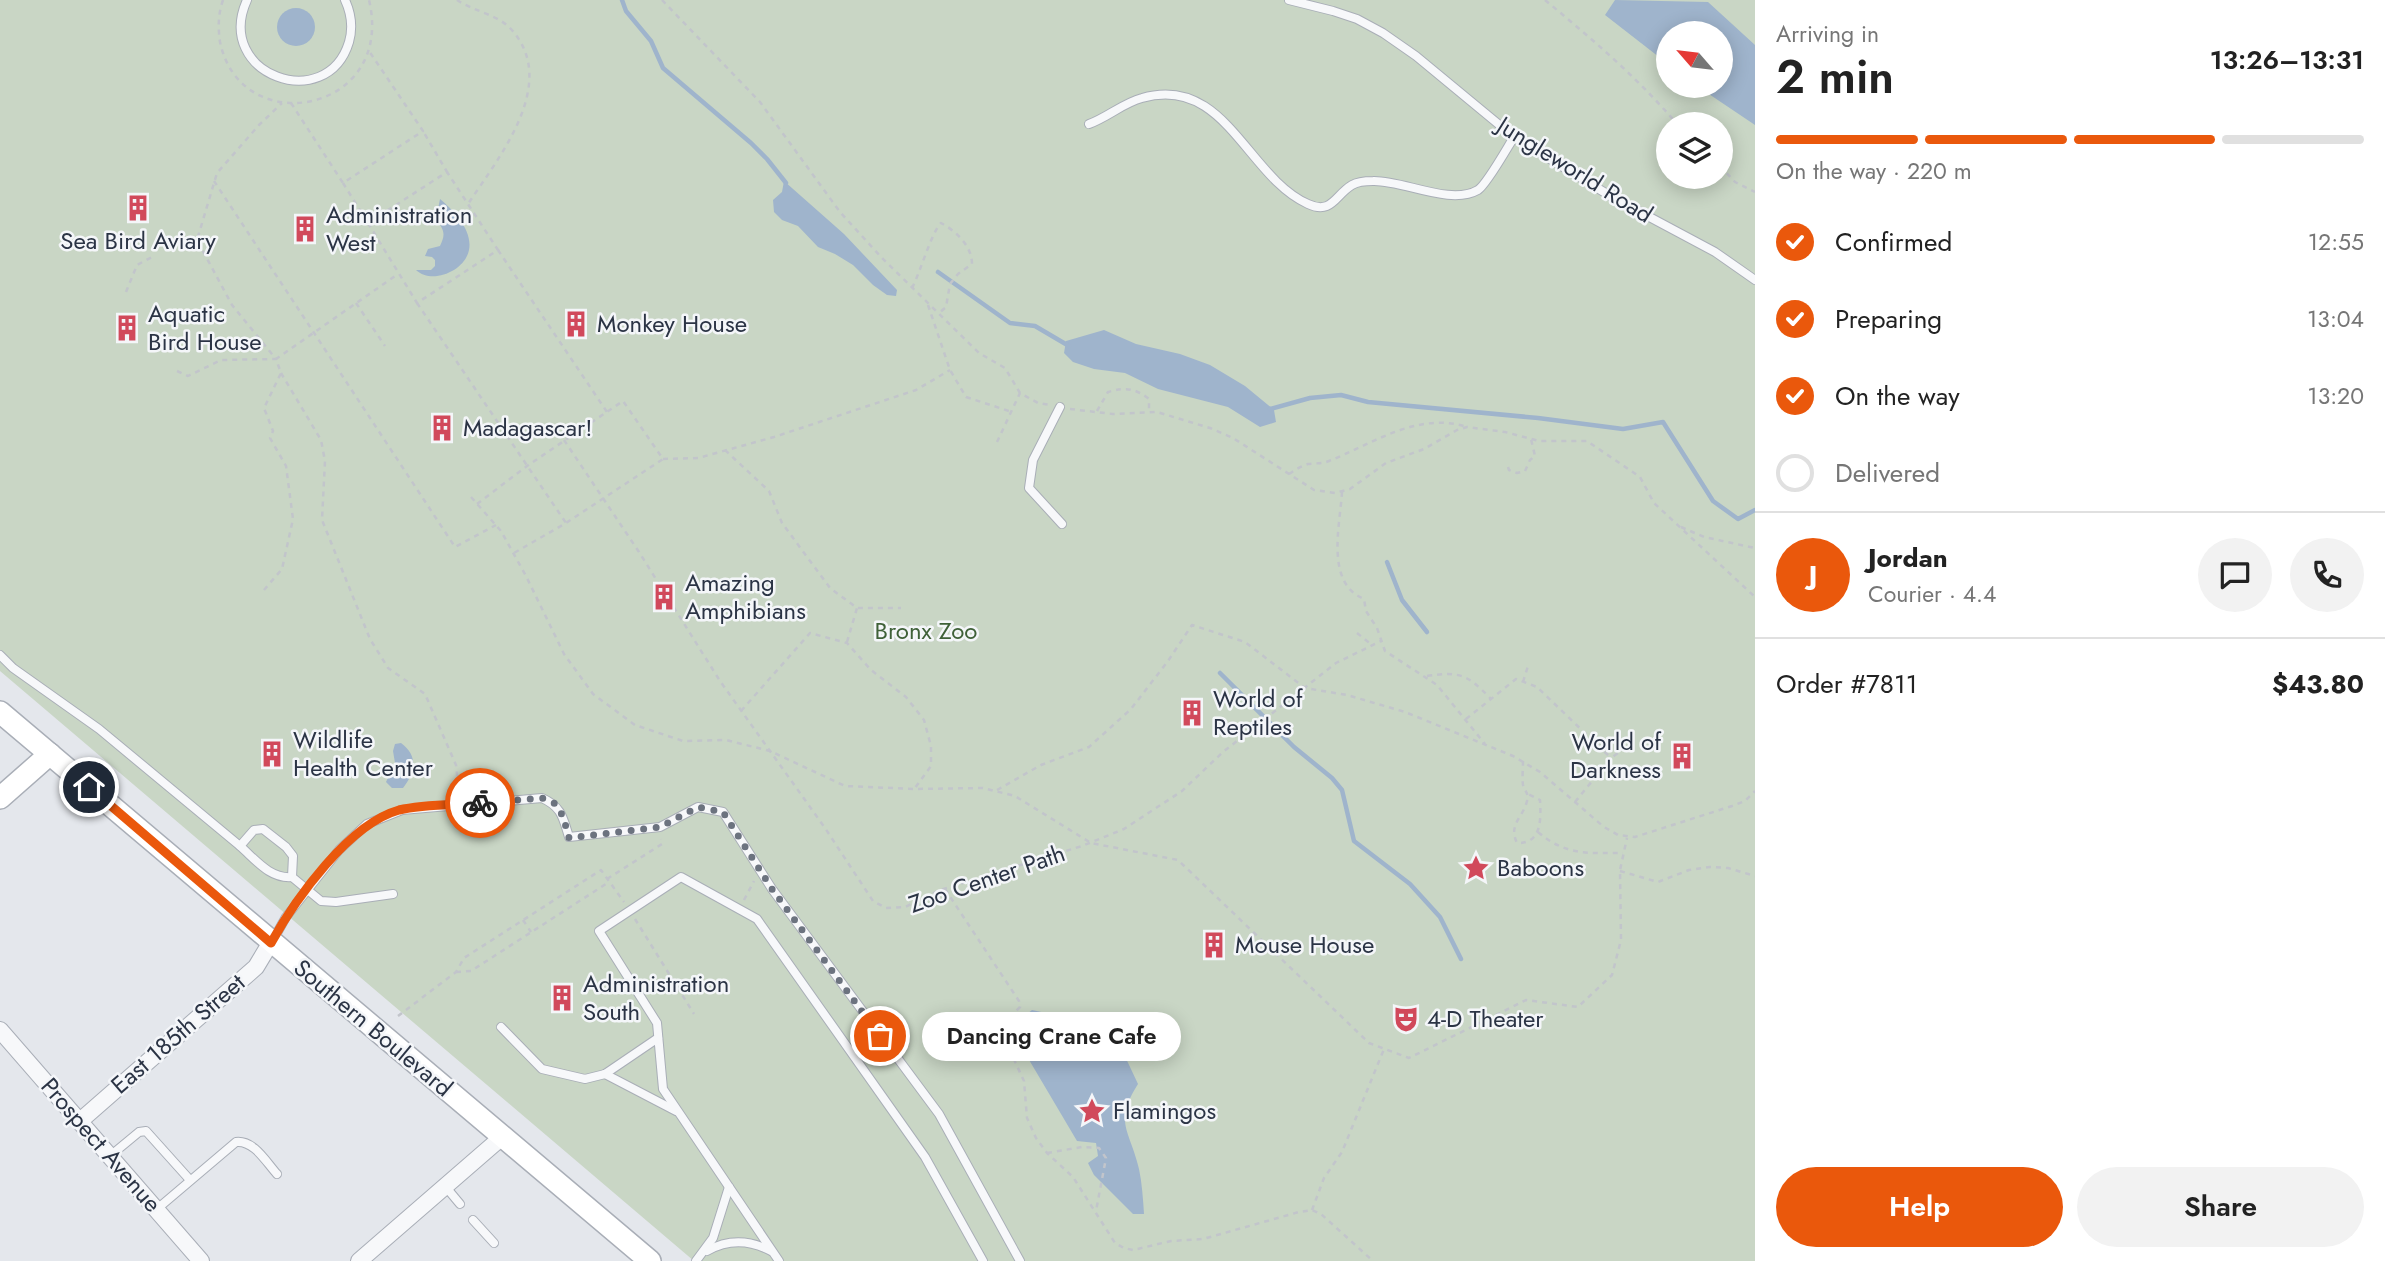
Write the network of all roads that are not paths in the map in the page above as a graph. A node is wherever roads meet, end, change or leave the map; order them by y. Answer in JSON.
{"nodes":[{"id":1,"x":247,"y":0,"type":"edge"},
{"id":2,"x":345,"y":0,"type":"edge"},
{"id":3,"x":1289,"y":0,"type":"edge"},
{"id":4,"x":1089,"y":124,"type":"dead end"},
{"id":5,"x":1514,"y":137,"type":"junction"},
{"id":6,"x":1755,"y":280,"type":"edge"},
{"id":7,"x":1060,"y":407,"type":"road end"},
{"id":8,"x":1062,"y":524,"type":"dead end"},
{"id":9,"x":0,"y":655,"type":"edge"},
{"id":10,"x":0,"y":712,"type":"edge"},
{"id":11,"x":50,"y":754,"type":"junction"},
{"id":12,"x":0,"y":798,"type":"edge"},
{"id":13,"x":240,"y":846,"type":"junction"},
{"id":14,"x":292,"y":877,"type":"junction"},
{"id":15,"x":306,"y":891,"type":"junction"},
{"id":16,"x":393,"y":894,"type":"dead end"},
{"id":17,"x":271,"y":943,"type":"junction"},
{"id":18,"x":501,"y":1027,"type":"dead end"},
{"id":19,"x":0,"y":1030,"type":"edge"},
{"id":20,"x":659,"y":1038,"type":"junction"},
{"id":21,"x":606,"y":1074,"type":"junction"},
{"id":22,"x":679,"y":1113,"type":"junction"},
{"id":23,"x":79,"y":1121,"type":"junction"},
{"id":24,"x":502,"y":1137,"type":"junction"},
{"id":25,"x":110,"y":1156,"type":"junction"},
{"id":26,"x":277,"y":1174,"type":"dead end"},
{"id":27,"x":190,"y":1180,"type":"junction"},
{"id":28,"x":445,"y":1186,"type":"junction"},
{"id":29,"x":729,"y":1187,"type":"junction"},
{"id":30,"x":460,"y":1204,"type":"dead end"},
{"id":31,"x":157,"y":1209,"type":"junction"},
{"id":32,"x":473,"y":1220,"type":"dead end"},
{"id":33,"x":494,"y":1243,"type":"dead end"},
{"id":34,"x":704,"y":1252,"type":"junction"},
{"id":35,"x":774,"y":1252,"type":"junction"},
{"id":36,"x":201,"y":1261,"type":"edge"},
{"id":37,"x":359,"y":1261,"type":"edge"},
{"id":38,"x":650,"y":1261,"type":"edge"},
{"id":39,"x":696,"y":1261,"type":"edge"},
{"id":40,"x":779,"y":1261,"type":"edge"},
{"id":41,"x":983,"y":1261,"type":"edge"},
{"id":42,"x":1020,"y":1261,"type":"edge"}],
"edges":[{"from":1,"to":2,"type":"lane"},
{"from":3,"to":5,"type":"lane","name":"Jungleworld Road"},
{"from":4,"to":5,"type":"lane"},
{"from":5,"to":6,"type":"lane","name":"Jungleworld Road"},
{"from":7,"to":8,"type":"lane"},
{"from":9,"to":13,"type":"lane"},
{"from":10,"to":11,"type":"main road","name":"Southern Boulevard"},
{"from":11,"to":12,"type":"main road"},
{"from":11,"to":17,"type":"main road","name":"Southern Boulevard"},
{"from":13,"to":14,"type":"lane"},
{"from":13,"to":14,"type":"lane"},
{"from":14,"to":15,"type":"lane"},
{"from":15,"to":16,"type":"lane"},
{"from":15,"to":17,"type":"lane"},
{"from":15,"to":42,"type":"lane"},
{"from":17,"to":23,"type":"street","name":"East 185th Street"},
{"from":17,"to":24,"type":"main road","name":"Southern Boulevard"},
{"from":18,"to":21,"type":"lane"},
{"from":19,"to":23,"type":"street","name":"Prospect Avenue"},
{"from":20,"to":21,"type":"lane"},
{"from":20,"to":22,"type":"lane"},
{"from":20,"to":41,"type":"lane"},
{"from":21,"to":22,"type":"lane"},
{"from":22,"to":29,"type":"lane"},
{"from":23,"to":25,"type":"street","name":"Prospect Avenue"},
{"from":24,"to":28,"type":"street"},
{"from":24,"to":38,"type":"main road","name":"Southern Boulevard"},
{"from":25,"to":27,"type":"lane"},
{"from":25,"to":31,"type":"street","name":"Prospect Avenue"},
{"from":26,"to":27,"type":"lane"},
{"from":27,"to":31,"type":"lane"},
{"from":28,"to":30,"type":"lane"},
{"from":28,"to":37,"type":"street"},
{"from":29,"to":34,"type":"lane"},
{"from":29,"to":35,"type":"lane"},
{"from":31,"to":36,"type":"street","name":"Prospect Avenue"},
{"from":32,"to":33,"type":"lane"},
{"from":34,"to":35,"type":"lane"},
{"from":34,"to":39,"type":"lane"},
{"from":35,"to":40,"type":"lane"}]}
